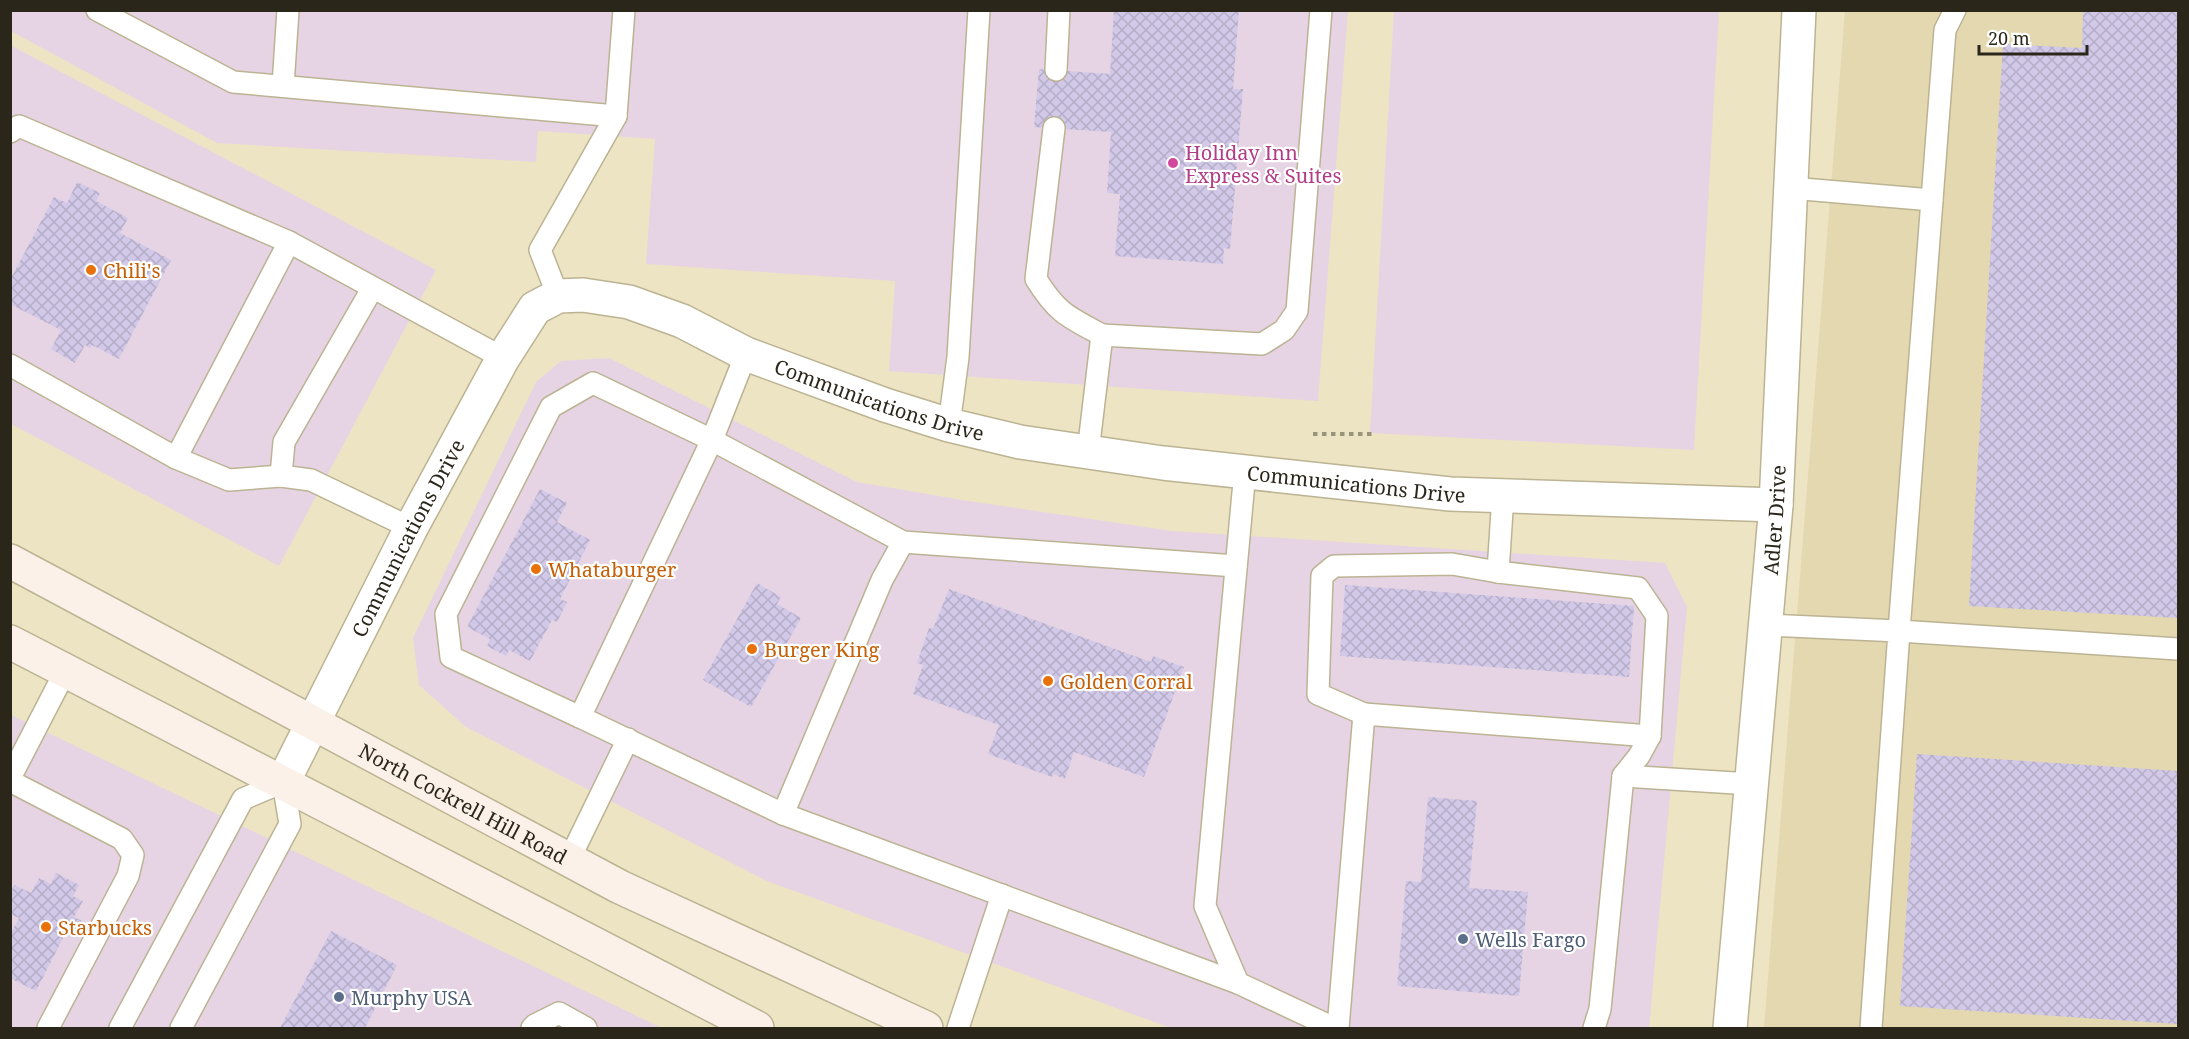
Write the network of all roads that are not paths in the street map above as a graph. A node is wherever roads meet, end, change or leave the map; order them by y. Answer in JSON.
{"nodes":[{"id":1,"x":97,"y":10,"type":"edge"},
{"id":2,"x":288,"y":10,"type":"edge"},
{"id":3,"x":624,"y":10,"type":"edge"},
{"id":4,"x":979,"y":10,"type":"edge"},
{"id":5,"x":1059,"y":10,"type":"edge"},
{"id":6,"x":1321,"y":10,"type":"edge"},
{"id":7,"x":1799,"y":10,"type":"edge"},
{"id":8,"x":1955,"y":10,"type":"edge"},
{"id":9,"x":1056,"y":70,"type":"dead end"},
{"id":10,"x":283,"y":86,"type":"junction"},
{"id":11,"x":616,"y":116,"type":"junction"},
{"id":12,"x":1054,"y":128,"type":"dead end"},
{"id":13,"x":10,"y":132,"type":"edge"},
{"id":14,"x":1791,"y":188,"type":"junction"},
{"id":15,"x":1932,"y":200,"type":"junction"},
{"id":16,"x":289,"y":242,"type":"junction"},
{"id":17,"x":372,"y":289,"type":"junction"},
{"id":18,"x":558,"y":296,"type":"junction"},
{"id":19,"x":1102,"y":335,"type":"junction"},
{"id":20,"x":746,"y":354,"type":"junction"},
{"id":21,"x":503,"y":358,"type":"junction"},
{"id":22,"x":10,"y":365,"type":"edge"},
{"id":23,"x":949,"y":425,"type":"junction"},
{"id":24,"x":712,"y":440,"type":"junction"},
{"id":25,"x":1088,"y":452,"type":"junction"},
{"id":26,"x":176,"y":458,"type":"junction"},
{"id":27,"x":1245,"y":471,"type":"junction"},
{"id":28,"x":281,"y":476,"type":"junction"},
{"id":29,"x":1503,"y":495,"type":"junction"},
{"id":30,"x":1776,"y":505,"type":"junction"},
{"id":31,"x":411,"y":528,"type":"junction"},
{"id":32,"x":903,"y":542,"type":"junction"},
{"id":33,"x":10,"y":561,"type":"edge"},
{"id":34,"x":1236,"y":566,"type":"junction"},
{"id":35,"x":1498,"y":572,"type":"junction"},
{"id":36,"x":1766,"y":624,"type":"junction"},
{"id":37,"x":1899,"y":631,"type":"junction"},
{"id":38,"x":10,"y":642,"type":"edge"},
{"id":39,"x":2178,"y":649,"type":"edge"},
{"id":40,"x":66,"y":670,"type":"junction"},
{"id":41,"x":1364,"y":714,"type":"junction"},
{"id":42,"x":580,"y":717,"type":"junction"},
{"id":43,"x":313,"y":723,"type":"junction"},
{"id":44,"x":1650,"y":736,"type":"junction"},
{"id":45,"x":628,"y":740,"type":"junction"},
{"id":46,"x":1623,"y":776,"type":"junction"},
{"id":47,"x":10,"y":780,"type":"edge"},
{"id":48,"x":283,"y":782,"type":"junction"},
{"id":49,"x":1751,"y":784,"type":"junction"},
{"id":50,"x":783,"y":814,"type":"junction"},
{"id":51,"x":569,"y":860,"type":"junction"},
{"id":52,"x":1002,"y":895,"type":"junction"},
{"id":53,"x":1238,"y":983,"type":"junction"},
{"id":54,"x":48,"y":1029,"type":"edge"},
{"id":55,"x":120,"y":1029,"type":"edge"},
{"id":56,"x":181,"y":1029,"type":"edge"},
{"id":57,"x":532,"y":1029,"type":"edge"},
{"id":58,"x":586,"y":1029,"type":"edge"},
{"id":59,"x":757,"y":1029,"type":"edge"},
{"id":60,"x":926,"y":1029,"type":"edge"},
{"id":61,"x":958,"y":1029,"type":"edge"},
{"id":62,"x":1336,"y":1029,"type":"edge"},
{"id":63,"x":1594,"y":1029,"type":"edge"},
{"id":64,"x":1730,"y":1029,"type":"edge"},
{"id":65,"x":1871,"y":1029,"type":"edge"}],
"edges":[{"from":1,"to":10,"type":"lane"},
{"from":2,"to":10,"type":"lane"},
{"from":3,"to":11,"type":"lane"},
{"from":4,"to":23,"type":"lane"},
{"from":5,"to":9,"type":"lane"},
{"from":6,"to":19,"type":"lane"},
{"from":7,"to":14,"type":"street","name":"Adler Drive"},
{"from":8,"to":15,"type":"lane"},
{"from":10,"to":11,"type":"lane"},
{"from":11,"to":18,"type":"lane"},
{"from":12,"to":19,"type":"lane"},
{"from":13,"to":16,"type":"lane"},
{"from":14,"to":15,"type":"lane"},
{"from":14,"to":30,"type":"street","name":"Adler Drive"},
{"from":15,"to":37,"type":"lane"},
{"from":16,"to":17,"type":"lane"},
{"from":16,"to":26,"type":"lane"},
{"from":17,"to":21,"type":"lane"},
{"from":17,"to":28,"type":"lane"},
{"from":18,"to":20,"type":"street","name":"Communications Drive"},
{"from":18,"to":21,"type":"street","name":"Communications Drive"},
{"from":19,"to":25,"type":"lane"},
{"from":20,"to":23,"type":"street","name":"Communications Drive"},
{"from":20,"to":24,"type":"lane"},
{"from":21,"to":31,"type":"street","name":"Communications Drive"},
{"from":22,"to":26,"type":"lane"},
{"from":23,"to":25,"type":"street","name":"Communications Drive"},
{"from":24,"to":32,"type":"lane"},
{"from":24,"to":42,"type":"lane"},
{"from":24,"to":42,"type":"lane"},
{"from":25,"to":27,"type":"street","name":"Communications Drive"},
{"from":26,"to":28,"type":"lane"},
{"from":27,"to":29,"type":"street","name":"Communications Drive"},
{"from":27,"to":34,"type":"lane"},
{"from":28,"to":31,"type":"lane"},
{"from":29,"to":30,"type":"street","name":"Communications Drive"},
{"from":29,"to":35,"type":"lane"},
{"from":30,"to":36,"type":"street","name":"Adler Drive"},
{"from":31,"to":43,"type":"street","name":"Communications Drive"},
{"from":32,"to":34,"type":"lane"},
{"from":32,"to":50,"type":"lane"},
{"from":33,"to":43,"type":"main road","name":"North Cockrell Hill Road"},
{"from":34,"to":53,"type":"lane"},
{"from":35,"to":41,"type":"lane"},
{"from":35,"to":44,"type":"lane"},
{"from":36,"to":37,"type":"lane"},
{"from":36,"to":49,"type":"street","name":"Adler Drive"},
{"from":37,"to":39,"type":"lane"},
{"from":37,"to":65,"type":"lane"},
{"from":38,"to":40,"type":"main road"},
{"from":40,"to":47,"type":"lane"},
{"from":40,"to":48,"type":"main road"},
{"from":41,"to":44,"type":"lane"},
{"from":41,"to":62,"type":"lane"},
{"from":42,"to":45,"type":"lane"},
{"from":43,"to":48,"type":"street","name":"Communications Drive"},
{"from":43,"to":51,"type":"main road","name":"North Cockrell Hill Road"},
{"from":44,"to":46,"type":"lane"},
{"from":45,"to":50,"type":"lane"},
{"from":45,"to":51,"type":"lane"},
{"from":46,"to":49,"type":"lane"},
{"from":46,"to":63,"type":"lane"},
{"from":47,"to":54,"type":"lane"},
{"from":48,"to":55,"type":"lane"},
{"from":48,"to":56,"type":"lane"},
{"from":48,"to":59,"type":"main road"},
{"from":49,"to":64,"type":"street","name":"Adler Drive"},
{"from":50,"to":52,"type":"lane"},
{"from":51,"to":60,"type":"main road","name":"North Cockrell Hill Road"},
{"from":52,"to":53,"type":"lane"},
{"from":52,"to":61,"type":"lane"},
{"from":53,"to":62,"type":"lane"},
{"from":57,"to":58,"type":"lane"}]}
